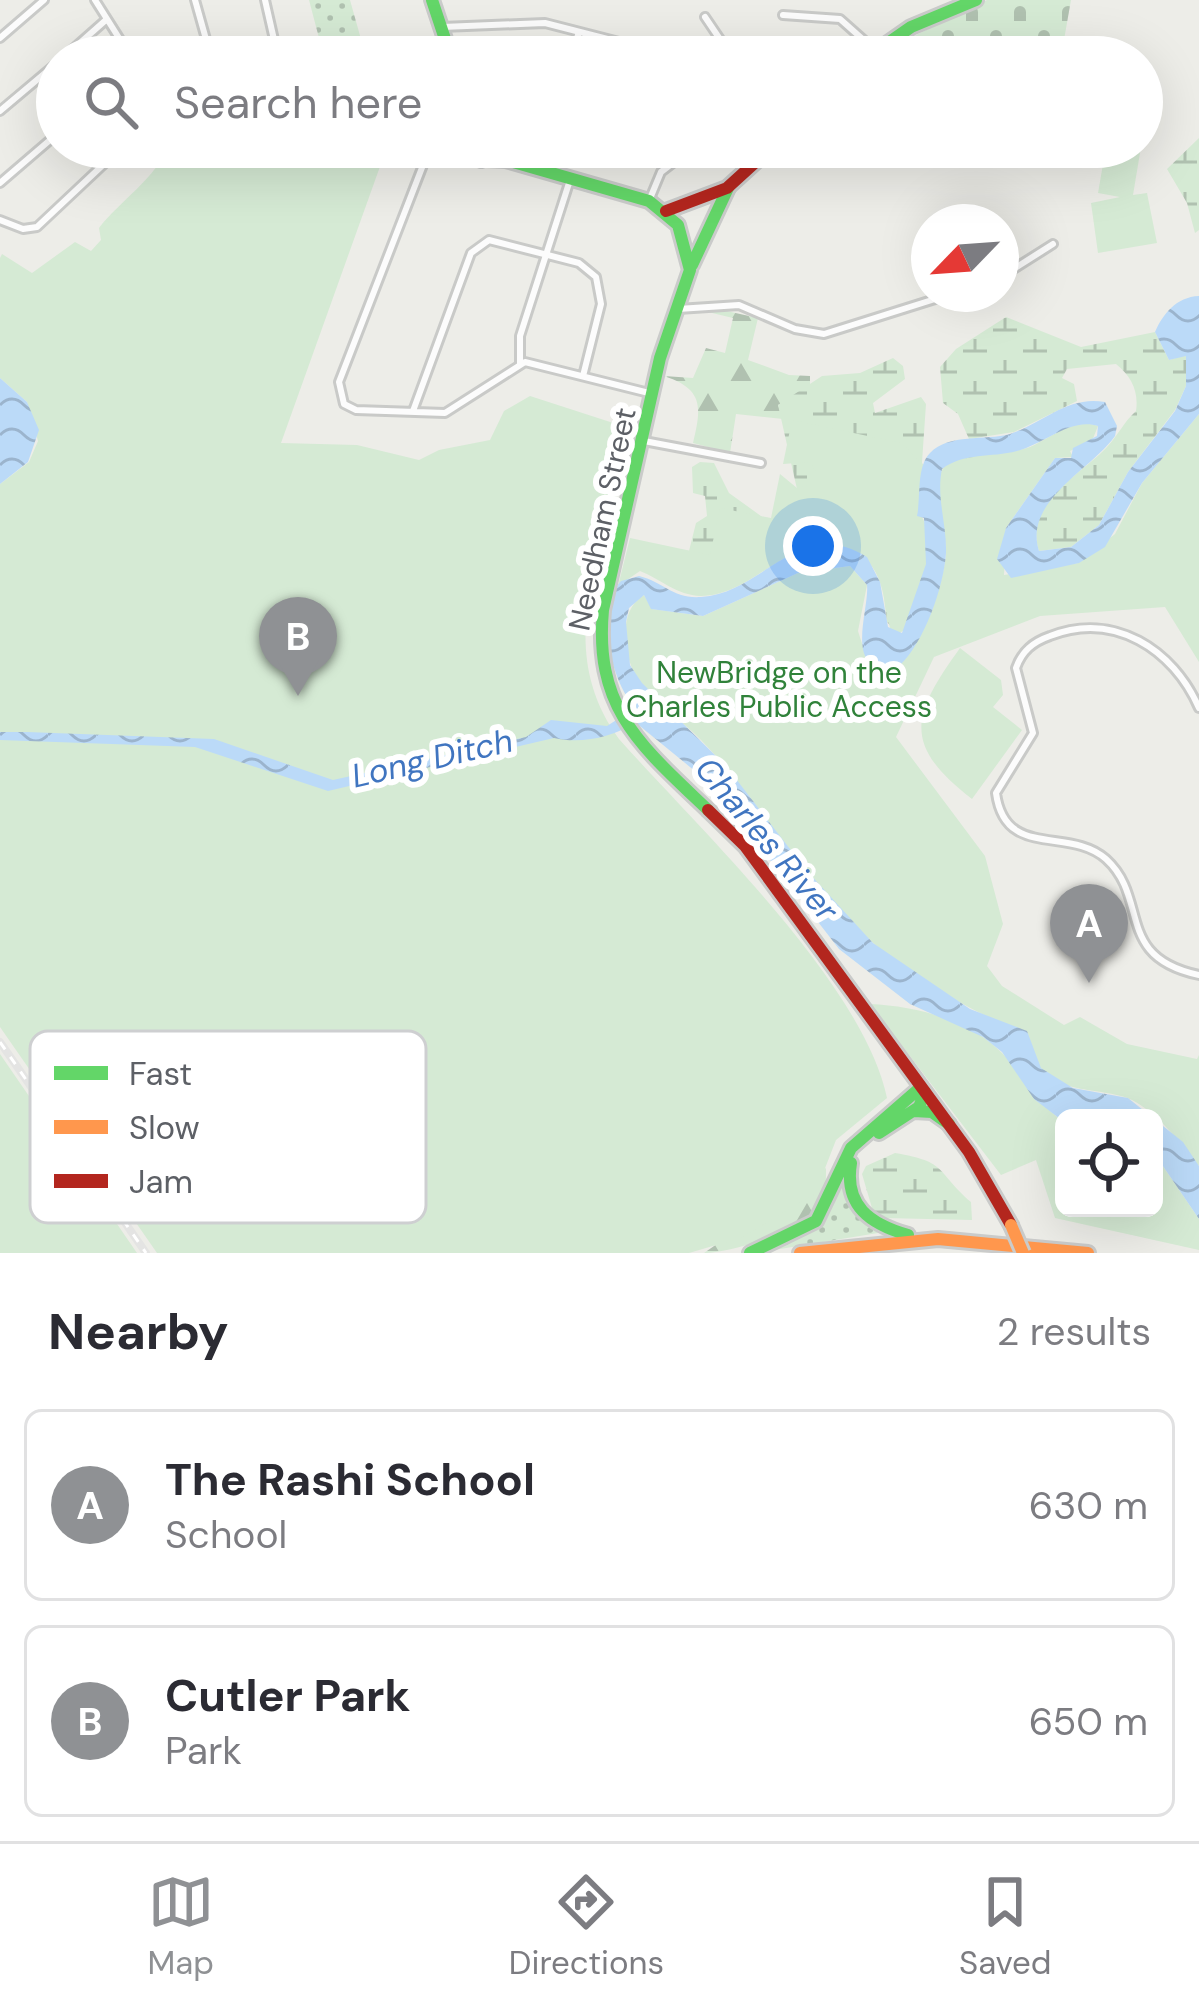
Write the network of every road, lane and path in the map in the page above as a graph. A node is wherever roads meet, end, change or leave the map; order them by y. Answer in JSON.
{"nodes":[{"id":1,"x":44,"y":0,"type":"edge"},
{"id":2,"x":94,"y":0,"type":"edge"},
{"id":3,"x":195,"y":0,"type":"edge"},
{"id":4,"x":265,"y":0,"type":"edge"},
{"id":5,"x":432,"y":0,"type":"edge"},
{"id":6,"x":976,"y":0,"type":"edge"},
{"id":7,"x":784,"y":15,"type":"dead end"},
{"id":8,"x":705,"y":17,"type":"dead end"},
{"id":9,"x":106,"y":19,"type":"junction"},
{"id":10,"x":442,"y":28,"type":"junction"},
{"id":11,"x":579,"y":32,"type":"junction"},
{"id":12,"x":900,"y":34,"type":"joint"},
{"id":13,"x":87,"y":36,"type":"edge"},
{"id":14,"x":117,"y":36,"type":"edge"},
{"id":15,"x":205,"y":36,"type":"edge"},
{"id":16,"x":273,"y":36,"type":"edge"},
{"id":17,"x":445,"y":36,"type":"edge"},
{"id":18,"x":578,"y":36,"type":"edge"},
{"id":19,"x":595,"y":36,"type":"edge"},
{"id":20,"x":718,"y":36,"type":"edge"},
{"id":21,"x":855,"y":36,"type":"edge"},
{"id":22,"x":897,"y":36,"type":"edge"},
{"id":23,"x":0,"y":38,"type":"edge"},
{"id":24,"x":36,"y":81,"type":"edge"},
{"id":25,"x":0,"y":111,"type":"edge"},
{"id":26,"x":36,"y":152,"type":"edge"},
{"id":27,"x":100,"y":168,"type":"edge"},
{"id":28,"x":424,"y":168,"type":"edge"},
{"id":29,"x":531,"y":168,"type":"edge"},
{"id":30,"x":665,"y":168,"type":"edge"},
{"id":31,"x":749,"y":168,"type":"edge"},
{"id":32,"x":570,"y":180,"type":"junction"},
{"id":33,"x":0,"y":183,"type":"edge"},
{"id":34,"x":730,"y":186,"type":"junction"},
{"id":35,"x":693,"y":199,"type":"junction"},
{"id":36,"x":649,"y":201,"type":"junction"},
{"id":37,"x":665,"y":211,"type":"junction"},
{"id":38,"x":0,"y":220,"type":"edge"},
{"id":39,"x":1053,"y":244,"type":"dead end"},
{"id":40,"x":550,"y":255,"type":"junction"},
{"id":41,"x":1019,"y":266,"type":"edge"},
{"id":42,"x":690,"y":270,"type":"junction"},
{"id":43,"x":911,"y":307,"type":"edge"},
{"id":44,"x":678,"y":309,"type":"junction"},
{"id":45,"x":520,"y":363,"type":"junction"},
{"id":46,"x":583,"y":376,"type":"junction"},
{"id":47,"x":653,"y":394,"type":"junction"},
{"id":48,"x":412,"y":412,"type":"junction"},
{"id":49,"x":644,"y":441,"type":"junction"},
{"id":50,"x":761,"y":463,"type":"dead end"},
{"id":51,"x":1199,"y":708,"type":"edge"},
{"id":52,"x":1199,"y":976,"type":"edge"},
{"id":53,"x":923,"y":1090,"type":"junction"},
{"id":54,"x":911,"y":1113,"type":"junction"},
{"id":55,"x":949,"y":1124,"type":"junction"},
{"id":56,"x":929,"y":1240,"type":"junction"},
{"id":57,"x":750,"y":1253,"type":"edge"},
{"id":58,"x":800,"y":1253,"type":"edge"},
{"id":59,"x":1023,"y":1253,"type":"edge"},
{"id":60,"x":1088,"y":1253,"type":"edge"}],
"edges":[{"from":1,"to":23,"type":"street"},
{"from":2,"to":9,"type":"street"},
{"from":3,"to":15,"type":"street"},
{"from":4,"to":16,"type":"street"},
{"from":5,"to":10,"type":"main road"},
{"from":6,"to":12,"type":"main road"},
{"from":7,"to":21,"type":"street"},
{"from":8,"to":20,"type":"street"},
{"from":9,"to":13,"type":"street"},
{"from":9,"to":14,"type":"street"},
{"from":10,"to":11,"type":"street"},
{"from":10,"to":17,"type":"main road"},
{"from":11,"to":18,"type":"street"},
{"from":11,"to":19,"type":"street"},
{"from":12,"to":22,"type":"main road"},
{"from":24,"to":25,"type":"street"},
{"from":26,"to":33,"type":"street"},
{"from":27,"to":38,"type":"street"},
{"from":28,"to":48,"type":"street"},
{"from":29,"to":32,"type":"main road"},
{"from":30,"to":36,"type":"street"},
{"from":31,"to":34,"type":"main road"},
{"from":32,"to":36,"type":"main road"},
{"from":32,"to":40,"type":"street"},
{"from":34,"to":35,"type":"main road"},
{"from":34,"to":42,"type":"main road","name":"Needham Street"},
{"from":35,"to":36,"type":"main road"},
{"from":35,"to":37,"type":"main road"},
{"from":36,"to":37,"type":"main road"},
{"from":37,"to":42,"type":"main road"},
{"from":39,"to":41,"type":"street"},
{"from":40,"to":45,"type":"street"},
{"from":40,"to":46,"type":"street"},
{"from":40,"to":48,"type":"street"},
{"from":42,"to":44,"type":"main road","name":"Needham Street"},
{"from":43,"to":44,"type":"street"},
{"from":44,"to":47,"type":"main road","name":"Needham Street"},
{"from":45,"to":46,"type":"street"},
{"from":45,"to":48,"type":"street"},
{"from":46,"to":47,"type":"street"},
{"from":47,"to":49,"type":"main road","name":"Needham Street"},
{"from":49,"to":50,"type":"street"},
{"from":49,"to":53,"type":"main road","name":"Needham Street"},
{"from":51,"to":52,"type":"street"},
{"from":53,"to":54,"type":"main road"},
{"from":53,"to":55,"type":"main road","name":"Needham Street"},
{"from":53,"to":57,"type":"main road"},
{"from":54,"to":55,"type":"main road"},
{"from":54,"to":56,"type":"main road"},
{"from":55,"to":59,"type":"main road","name":"Needham Street","bridge":true},
{"from":56,"to":58,"type":"main road"},
{"from":56,"to":60,"type":"main road"}]}
